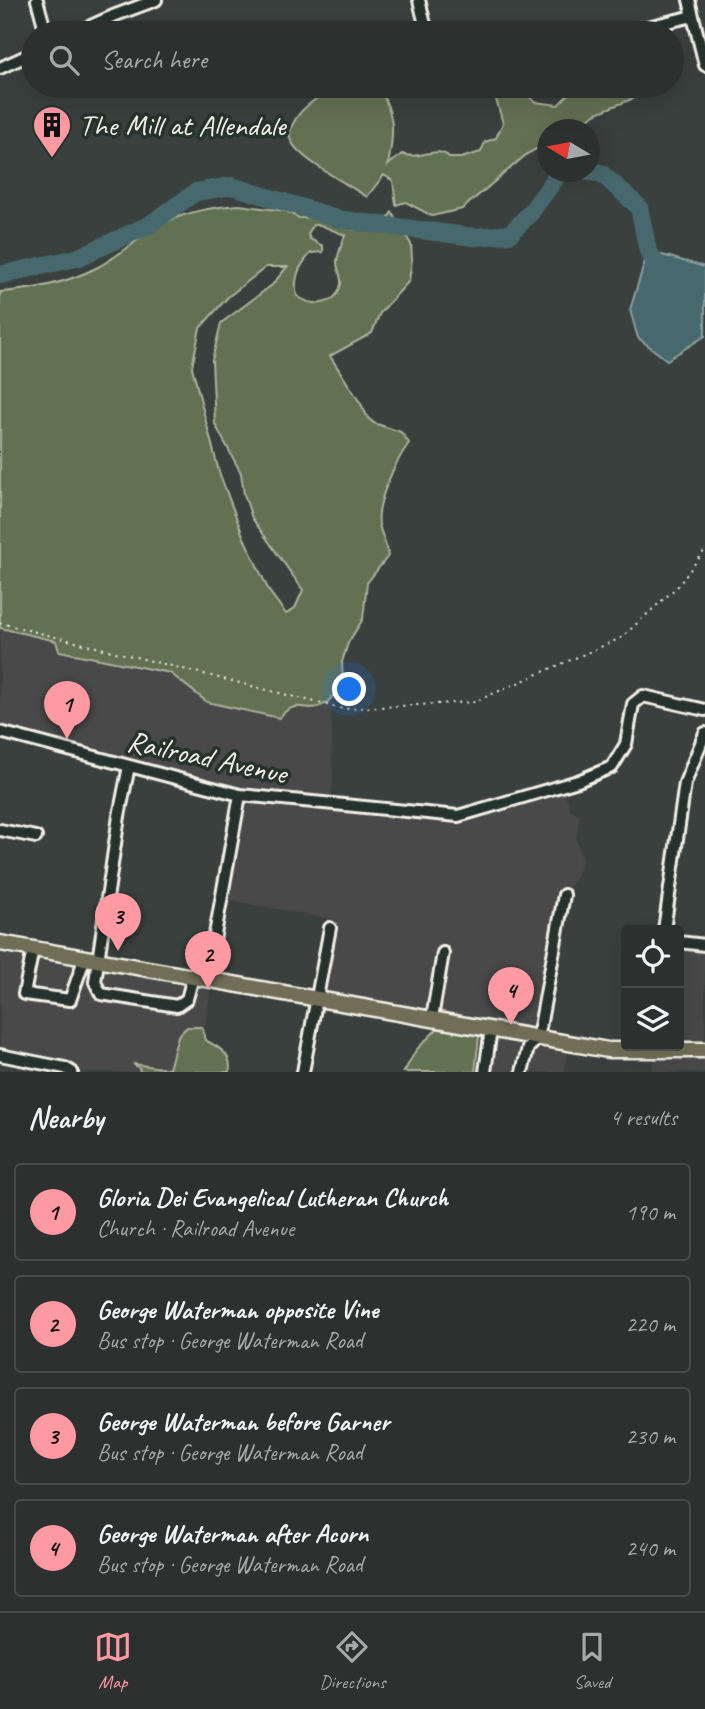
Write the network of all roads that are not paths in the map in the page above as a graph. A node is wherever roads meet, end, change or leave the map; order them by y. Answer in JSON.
{"nodes":[{"id":1,"x":37,"y":0,"type":"edge"},
{"id":2,"x":156,"y":0,"type":"edge"},
{"id":3,"x":419,"y":0,"type":"edge"},
{"id":4,"x":690,"y":0,"type":"edge"},
{"id":5,"x":693,"y":16,"type":"junction"},
{"id":6,"x":43,"y":21,"type":"edge"},
{"id":7,"x":102,"y":21,"type":"edge"},
{"id":8,"x":424,"y":21,"type":"edge"},
{"id":9,"x":672,"y":21,"type":"edge"},
{"id":10,"x":21,"y":58,"type":"edge"},
{"id":11,"x":705,"y":65,"type":"edge"},
{"id":12,"x":0,"y":68,"type":"edge"},
{"id":13,"x":705,"y":710,"type":"edge"},
{"id":14,"x":0,"y":732,"type":"edge"},
{"id":15,"x":705,"y":733,"type":"edge"},
{"id":16,"x":130,"y":766,"type":"junction"},
{"id":17,"x":240,"y":795,"type":"junction"},
{"id":18,"x":0,"y":830,"type":"edge"},
{"id":19,"x":36,"y":837,"type":"dead end"},
{"id":20,"x":564,"y":895,"type":"dead end"},
{"id":21,"x":665,"y":925,"type":"edge"},
{"id":22,"x":330,"y":928,"type":"dead end"},
{"id":23,"x":684,"y":943,"type":"edge"},
{"id":24,"x":705,"y":945,"type":"edge"},
{"id":25,"x":1,"y":948,"type":"edge"},
{"id":26,"x":33,"y":949,"type":"junction"},
{"id":27,"x":443,"y":953,"type":"dead end"},
{"id":28,"x":91,"y":958,"type":"junction"},
{"id":29,"x":200,"y":978,"type":"junction"},
{"id":30,"x":316,"y":998,"type":"junction"},
{"id":31,"x":432,"y":1018,"type":"junction"},
{"id":32,"x":491,"y":1029,"type":"junction"},
{"id":33,"x":538,"y":1038,"type":"junction"},
{"id":34,"x":621,"y":1050,"type":"edge"},
{"id":35,"x":684,"y":1050,"type":"edge"},
{"id":36,"x":705,"y":1051,"type":"edge"},
{"id":37,"x":0,"y":1055,"type":"edge"},
{"id":38,"x":72,"y":1072,"type":"edge"},
{"id":39,"x":303,"y":1072,"type":"edge"},
{"id":40,"x":485,"y":1072,"type":"edge"},
{"id":41,"x":522,"y":1072,"type":"edge"}],
"edges":[{"from":1,"to":6,"type":"street"},
{"from":2,"to":7,"type":"street"},
{"from":3,"to":8,"type":"street"},
{"from":4,"to":5,"type":"street"},
{"from":5,"to":9,"type":"street"},
{"from":5,"to":11,"type":"street"},
{"from":10,"to":12,"type":"street"},
{"from":13,"to":17,"type":"street","name":"Railroad Avenue"},
{"from":14,"to":16,"type":"street","name":"Railroad Avenue"},
{"from":15,"to":21,"type":"street"},
{"from":16,"to":17,"type":"street","name":"Railroad Avenue"},
{"from":16,"to":28,"type":"street"},
{"from":17,"to":29,"type":"street"},
{"from":18,"to":19,"type":"street"},
{"from":20,"to":33,"type":"street"},
{"from":22,"to":30,"type":"street"},
{"from":23,"to":24,"type":"street"},
{"from":25,"to":26,"type":"main road"},
{"from":26,"to":28,"type":"main road"},
{"from":26,"to":28,"type":"street"},
{"from":27,"to":31,"type":"street"},
{"from":28,"to":29,"type":"main road"},
{"from":28,"to":29,"type":"street"},
{"from":29,"to":30,"type":"main road"},
{"from":30,"to":31,"type":"main road"},
{"from":30,"to":39,"type":"street"},
{"from":31,"to":32,"type":"main road"},
{"from":32,"to":33,"type":"main road"},
{"from":32,"to":40,"type":"street"},
{"from":33,"to":34,"type":"main road"},
{"from":33,"to":41,"type":"street"},
{"from":35,"to":36,"type":"main road"},
{"from":37,"to":38,"type":"street"}]}
